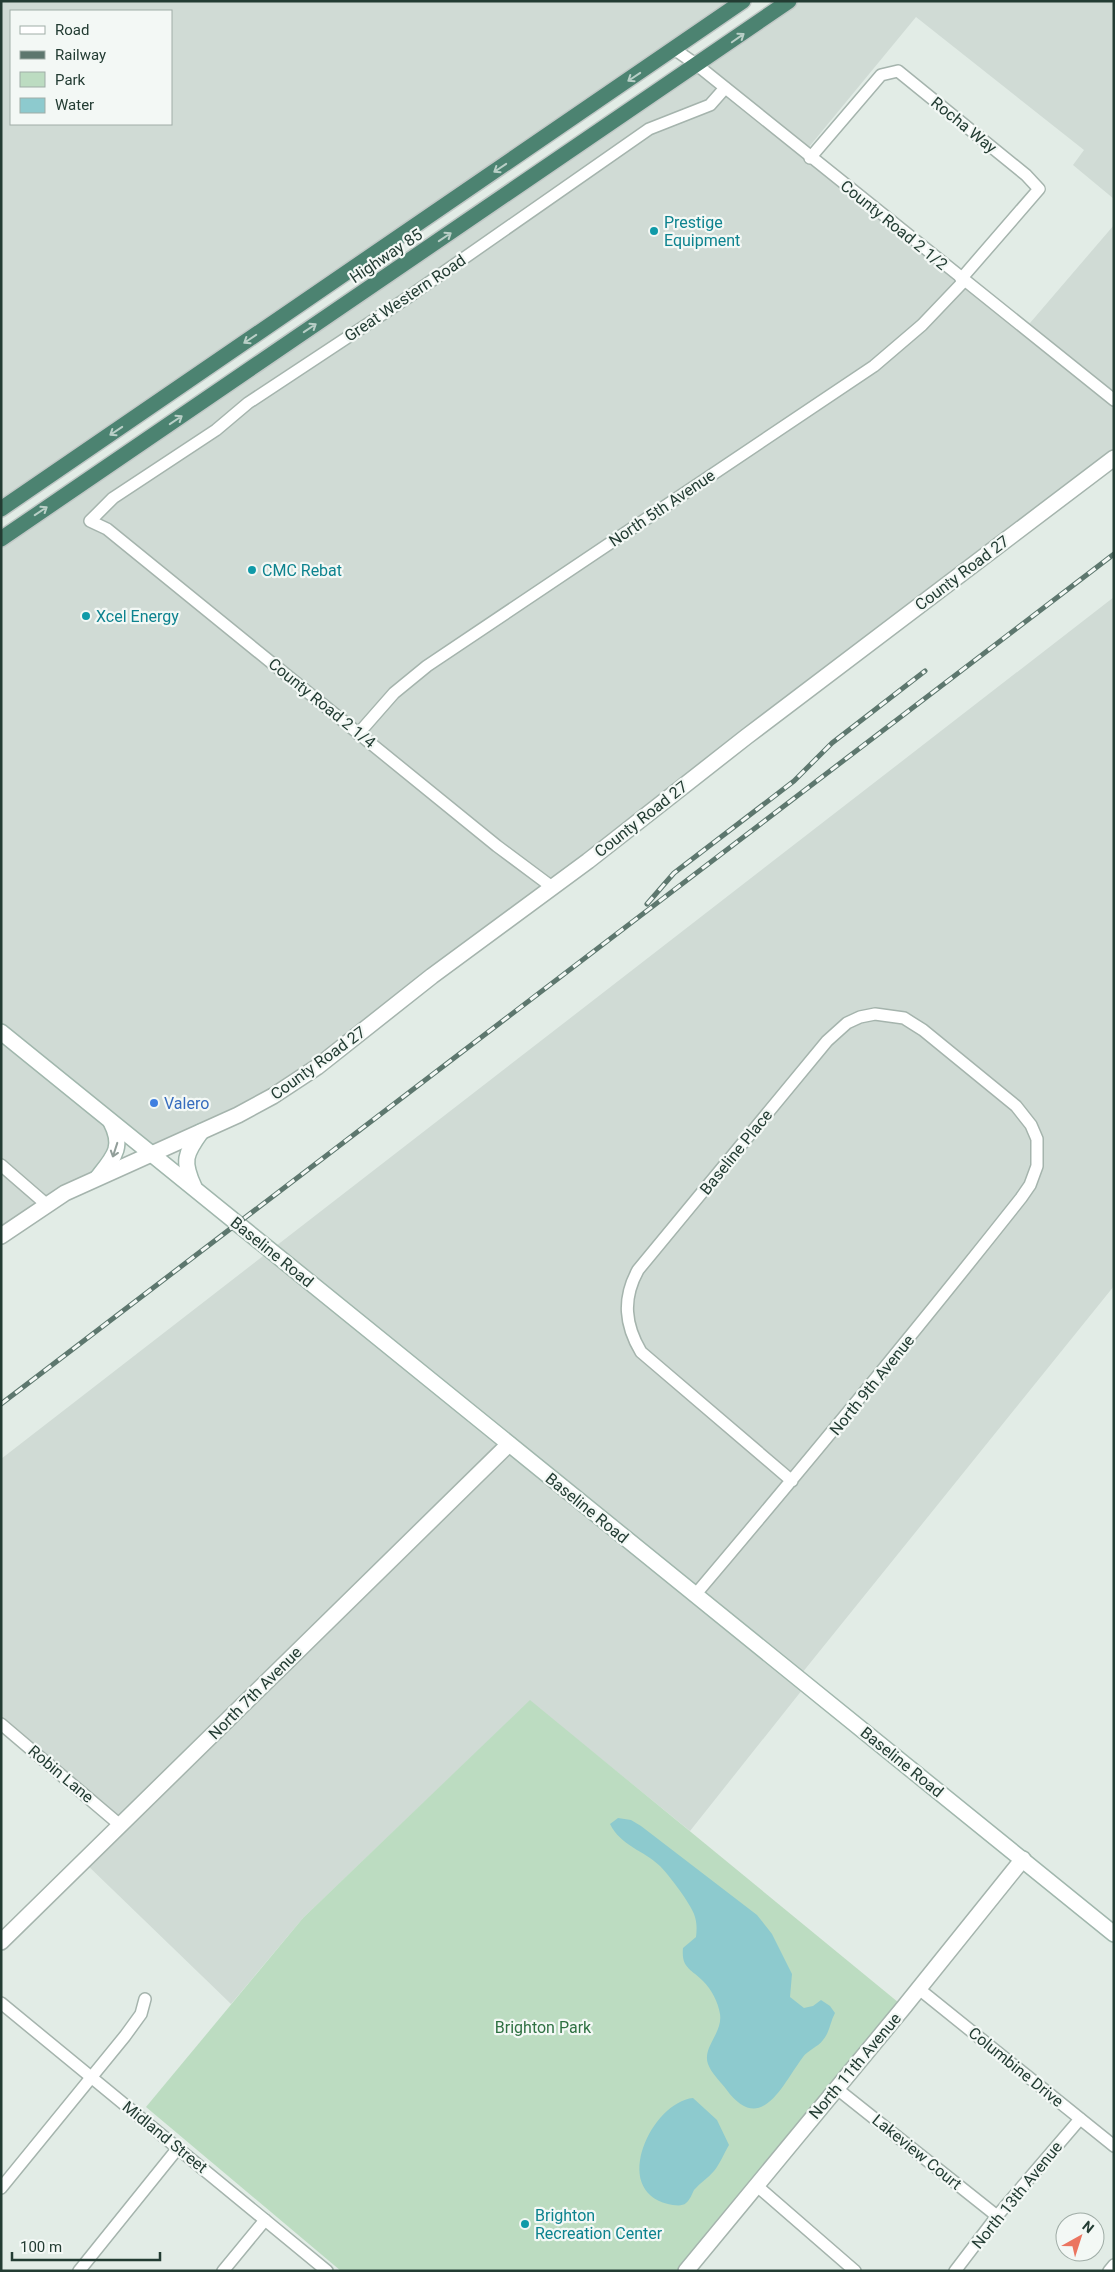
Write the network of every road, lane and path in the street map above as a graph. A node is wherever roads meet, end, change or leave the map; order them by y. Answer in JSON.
{"nodes":[{"id":1,"x":743,"y":1,"type":"edge"},
{"id":2,"x":789,"y":1,"type":"edge"},
{"id":3,"x":674,"y":49,"type":"junction"},
{"id":4,"x":697,"y":65,"type":"junction"},
{"id":5,"x":726,"y":88,"type":"junction"},
{"id":6,"x":810,"y":158,"type":"junction"},
{"id":7,"x":963,"y":278,"type":"junction"},
{"id":8,"x":1114,"y":400,"type":"edge"},
{"id":9,"x":1114,"y":458,"type":"edge"},
{"id":10,"x":1,"y":509,"type":"edge"},
{"id":11,"x":90,"y":521,"type":"joint"},
{"id":12,"x":1,"y":539,"type":"edge"},
{"id":13,"x":358,"y":734,"type":"junction"},
{"id":14,"x":552,"y":887,"type":"junction"},
{"id":15,"x":1,"y":1032,"type":"edge"},
{"id":16,"x":110,"y":1121,"type":"junction"},
{"id":17,"x":201,"y":1132,"type":"junction"},
{"id":18,"x":152,"y":1155,"type":"junction"},
{"id":19,"x":1,"y":1165,"type":"edge"},
{"id":20,"x":1037,"y":1166,"type":"joint"},
{"id":21,"x":98,"y":1177,"type":"junction"},
{"id":22,"x":196,"y":1190,"type":"junction"},
{"id":23,"x":46,"y":1204,"type":"junction"},
{"id":24,"x":1,"y":1236,"type":"edge"},
{"id":25,"x":509,"y":1444,"type":"junction"},
{"id":26,"x":792,"y":1481,"type":"junction"},
{"id":27,"x":695,"y":1596,"type":"junction"},
{"id":28,"x":1,"y":1724,"type":"edge"},
{"id":29,"x":120,"y":1825,"type":"junction"},
{"id":30,"x":1023,"y":1859,"type":"junction"},
{"id":31,"x":1114,"y":1934,"type":"edge"},
{"id":32,"x":1,"y":1942,"type":"edge"},
{"id":33,"x":919,"y":1989,"type":"junction"},
{"id":34,"x":145,"y":2000,"type":"dead end"},
{"id":35,"x":1,"y":2003,"type":"edge"},
{"id":36,"x":91,"y":2077,"type":"junction"},
{"id":37,"x":836,"y":2088,"type":"junction"},
{"id":38,"x":1080,"y":2119,"type":"junction"},
{"id":39,"x":1114,"y":2146,"type":"edge"},
{"id":40,"x":178,"y":2148,"type":"junction"},
{"id":41,"x":757,"y":2186,"type":"junction"},
{"id":42,"x":1,"y":2188,"type":"edge"},
{"id":43,"x":997,"y":2216,"type":"junction"},
{"id":44,"x":265,"y":2220,"type":"junction"},
{"id":45,"x":1114,"y":2265,"type":"edge"},
{"id":46,"x":79,"y":2271,"type":"edge"},
{"id":47,"x":223,"y":2271,"type":"edge"},
{"id":48,"x":328,"y":2271,"type":"edge"},
{"id":49,"x":686,"y":2271,"type":"edge"},
{"id":50,"x":855,"y":2271,"type":"edge"},
{"id":51,"x":955,"y":2271,"type":"edge"},
{"id":52,"x":1109,"y":2271,"type":"edge"}],
"edges":[{"from":1,"to":3,"type":"highway","name":"Highway 85"},
{"from":4,"to":2,"type":"highway","name":"Highway 85","one_way":true},
{"from":3,"to":4,"type":"street","name":"County Road 2 1/2"},
{"from":3,"to":10,"type":"highway","name":"Highway 85","one_way":true},
{"from":4,"to":5,"type":"street","name":"County Road 2 1/2"},
{"from":12,"to":4,"type":"highway","name":"Highway 85","one_way":true},
{"from":5,"to":6,"type":"street","name":"County Road 2 1/2"},
{"from":5,"to":11,"type":"street","name":"Great Western Road"},
{"from":6,"to":7,"type":"street","name":"County Road 2 1/2"},
{"from":6,"to":7,"type":"street","name":"Rocha Way"},
{"from":7,"to":8,"type":"street","name":"County Road 2 1/2"},
{"from":7,"to":13,"type":"street","name":"North 5th Avenue"},
{"from":9,"to":14,"type":"street","name":"County Road 27"},
{"from":11,"to":13,"type":"street","name":"County Road 2 1/4"},
{"from":13,"to":14,"type":"street","name":"County Road 2 1/4"},
{"from":14,"to":17,"type":"street","name":"County Road 27"},
{"from":15,"to":16,"type":"street","name":"Baseline Road"},
{"from":16,"to":18,"type":"street","name":"Baseline Road"},
{"from":16,"to":21,"type":"street","one_way":true},
{"from":17,"to":18,"type":"street","name":"County Road 27"},
{"from":17,"to":22,"type":"street"},
{"from":18,"to":21,"type":"street","name":"County Road 27"},
{"from":18,"to":22,"type":"street","name":"Baseline Road"},
{"from":19,"to":23,"type":"street"},
{"from":20,"to":26,"type":"street","name":"North 9th Avenue"},
{"from":20,"to":26,"type":"street","name":"Baseline Place"},
{"from":21,"to":23,"type":"street","name":"County Road 27"},
{"from":22,"to":25,"type":"street","name":"Baseline Road"},
{"from":23,"to":24,"type":"street","name":"County Road 27"},
{"from":25,"to":27,"type":"street","name":"Baseline Road"},
{"from":25,"to":29,"type":"street","name":"North 7th Avenue"},
{"from":26,"to":27,"type":"street","name":"North 9th Avenue"},
{"from":27,"to":30,"type":"street","name":"Baseline Road"},
{"from":28,"to":29,"type":"street","name":"Robin Lane"},
{"from":29,"to":32,"type":"street","name":"North 7th Avenue"},
{"from":30,"to":31,"type":"street","name":"Baseline Road"},
{"from":30,"to":33,"type":"street","name":"North 11th Avenue"},
{"from":33,"to":37,"type":"street","name":"North 11th Avenue"},
{"from":33,"to":38,"type":"street","name":"Columbine Drive"},
{"from":34,"to":36,"type":"street"},
{"from":35,"to":36,"type":"street","name":"Midland Street"},
{"from":36,"to":40,"type":"street","name":"Midland Street"},
{"from":36,"to":42,"type":"street"},
{"from":37,"to":41,"type":"street","name":"North 11th Avenue"},
{"from":37,"to":43,"type":"street","name":"Lakeview Court"},
{"from":38,"to":39,"type":"street","name":"Columbine Drive"},
{"from":38,"to":43,"type":"street","name":"North 13th Avenue"},
{"from":40,"to":44,"type":"street","name":"Midland Street"},
{"from":40,"to":46,"type":"street"},
{"from":41,"to":49,"type":"street","name":"North 11th Avenue"},
{"from":41,"to":50,"type":"street"},
{"from":43,"to":51,"type":"street","name":"North 13th Avenue"},
{"from":44,"to":47,"type":"street"},
{"from":44,"to":48,"type":"street","name":"Midland Street"},
{"from":45,"to":52,"type":"street"}]}
